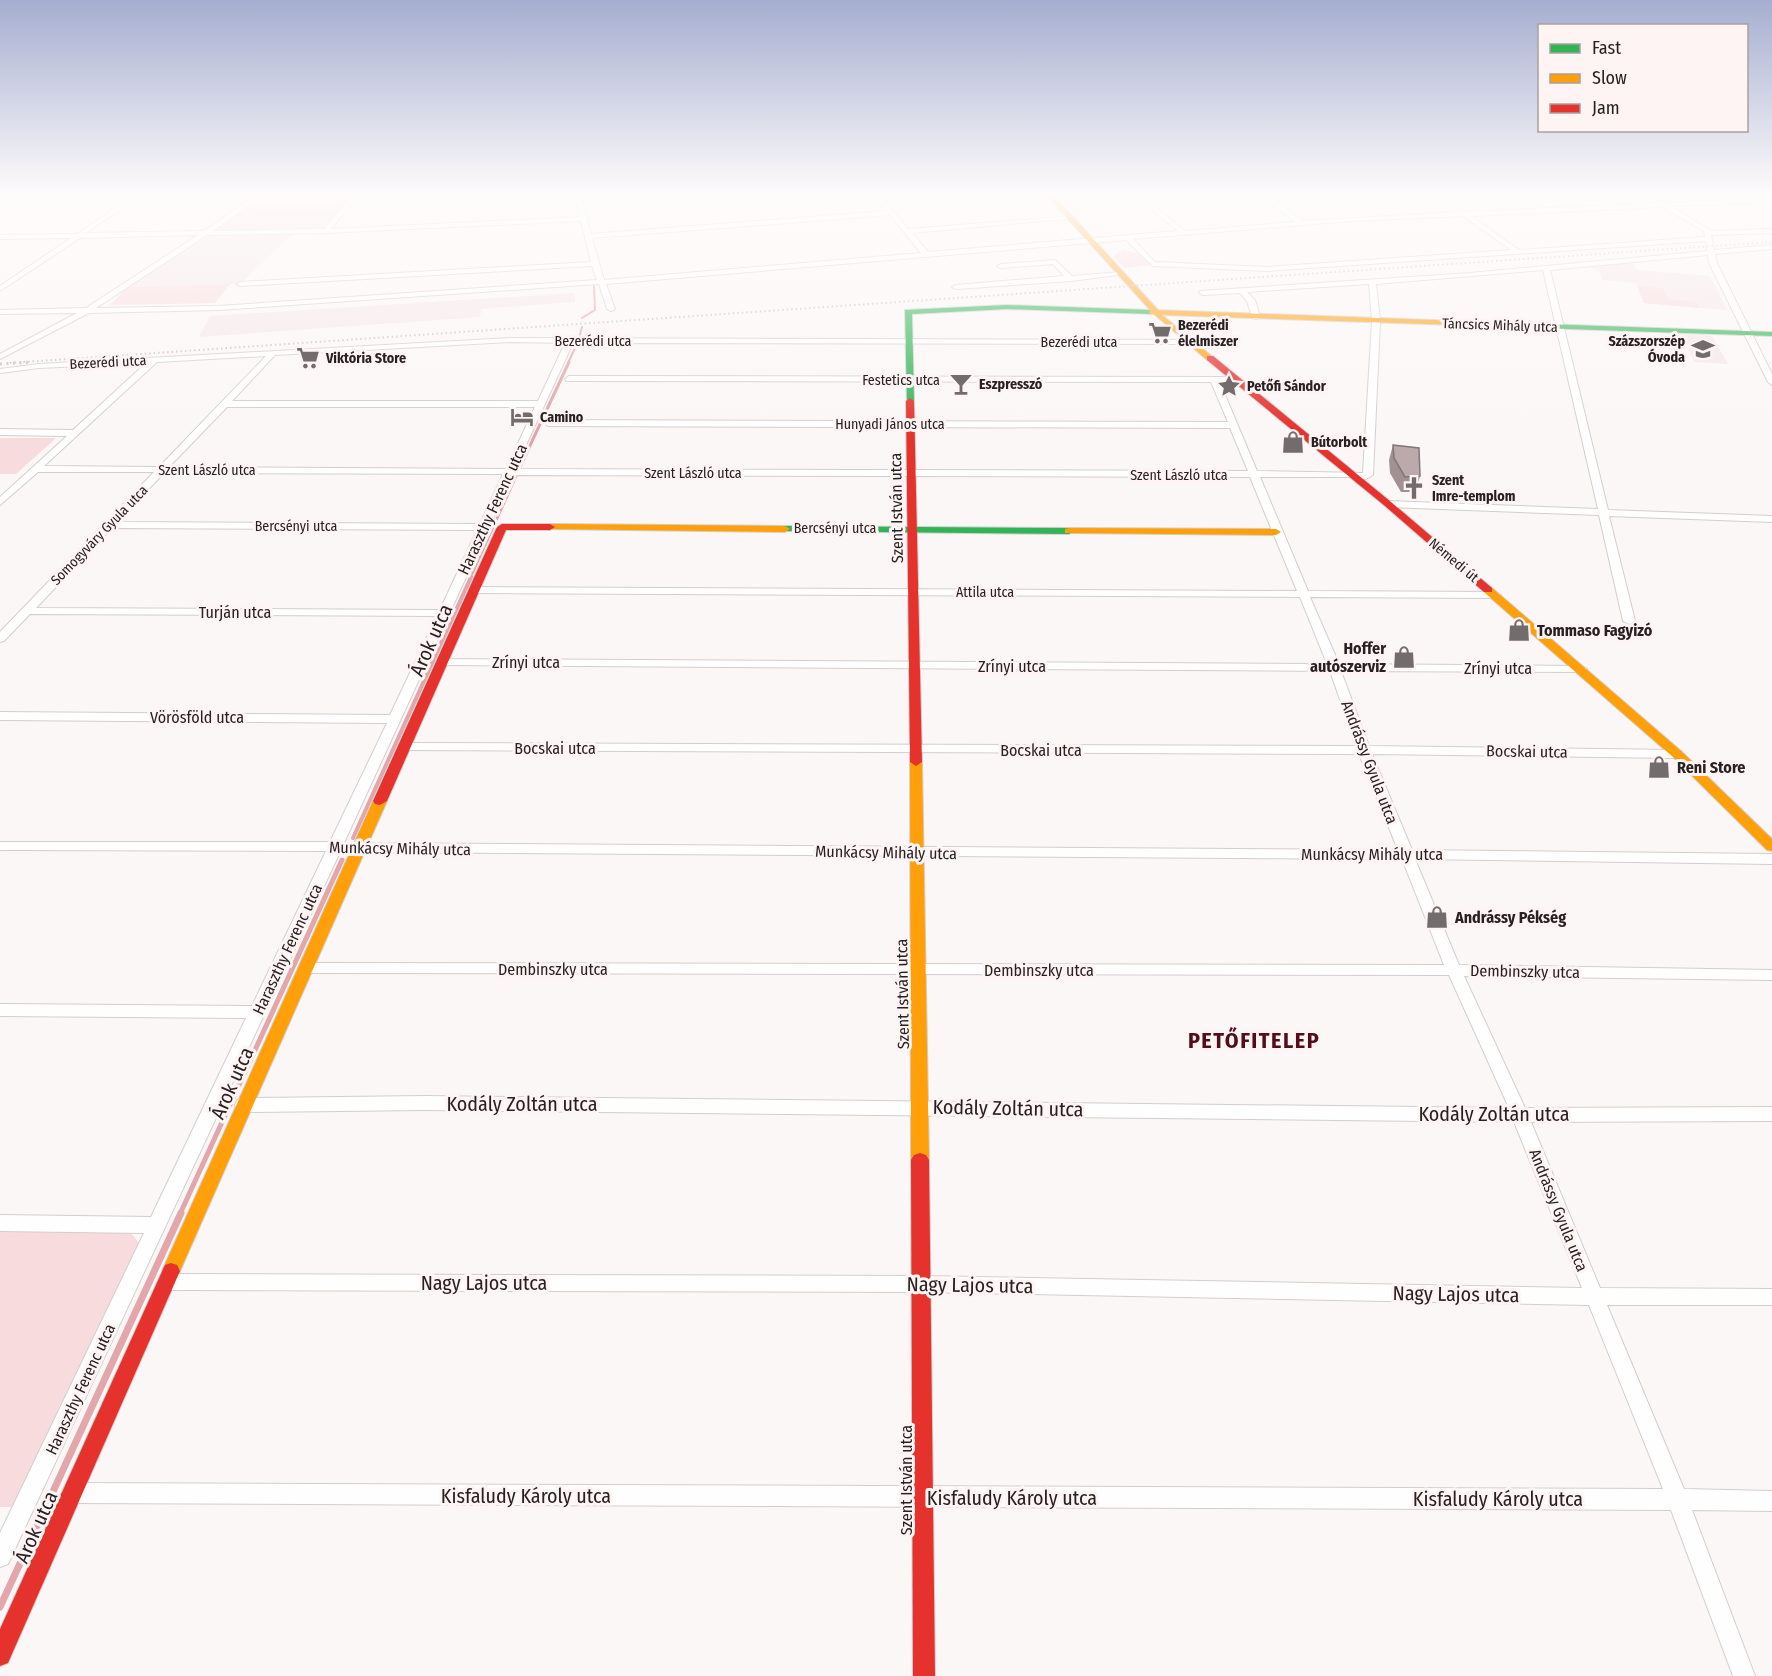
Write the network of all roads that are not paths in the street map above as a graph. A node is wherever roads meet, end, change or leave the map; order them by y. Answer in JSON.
{"nodes":[{"id":1,"x":21,"y":274,"type":"edge"},
{"id":2,"x":143,"y":274,"type":"edge"},
{"id":3,"x":414,"y":274,"type":"edge"},
{"id":4,"x":598,"y":274,"type":"edge"},
{"id":5,"x":699,"y":274,"type":"edge"},
{"id":6,"x":1066,"y":274,"type":"edge"},
{"id":7,"x":1122,"y":274,"type":"edge"},
{"id":8,"x":1463,"y":274,"type":"edge"},
{"id":9,"x":1547,"y":274,"type":"edge"},
{"id":10,"x":1719,"y":274,"type":"edge"},
{"id":11,"x":1125,"y":278,"type":"junction"},
{"id":12,"x":1071,"y":279,"type":"junction"},
{"id":13,"x":1372,"y":281,"type":"junction"},
{"id":14,"x":601,"y":282,"type":"junction"},
{"id":15,"x":240,"y":284,"type":"dead end"},
{"id":16,"x":956,"y":287,"type":"dead end"},
{"id":17,"x":0,"y":289,"type":"edge"},
{"id":18,"x":1242,"y":291,"type":"junction"},
{"id":19,"x":1203,"y":293,"type":"dead end"},
{"id":20,"x":611,"y":309,"type":"dead end"},
{"id":21,"x":88,"y":310,"type":"junction"},
{"id":22,"x":0,"y":312,"type":"edge"},
{"id":23,"x":908,"y":312,"type":"joint"},
{"id":24,"x":1155,"y":313,"type":"junction"},
{"id":25,"x":1256,"y":317,"type":"junction"},
{"id":26,"x":1376,"y":321,"type":"junction"},
{"id":27,"x":1559,"y":327,"type":"junction"},
{"id":28,"x":1748,"y":334,"type":"junction"},
{"id":29,"x":1772,"y":334,"type":"edge"},
{"id":30,"x":570,"y":341,"type":"junction"},
{"id":31,"x":908,"y":341,"type":"junction"},
{"id":32,"x":1188,"y":342,"type":"junction"},
{"id":33,"x":273,"y":353,"type":"junction"},
{"id":34,"x":0,"y":357,"type":"edge"},
{"id":35,"x":154,"y":360,"type":"junction"},
{"id":36,"x":0,"y":371,"type":"edge"},
{"id":37,"x":569,"y":379,"type":"dead end"},
{"id":38,"x":1233,"y":380,"type":"junction"},
{"id":39,"x":910,"y":381,"type":"junction"},
{"id":40,"x":1215,"y":381,"type":"junction"},
{"id":41,"x":1772,"y":382,"type":"edge"},
{"id":42,"x":224,"y":404,"type":"junction"},
{"id":43,"x":540,"y":404,"type":"junction"},
{"id":44,"x":548,"y":423,"type":"dead end"},
{"id":45,"x":911,"y":424,"type":"junction"},
{"id":46,"x":1232,"y":425,"type":"junction"},
{"id":47,"x":0,"y":432,"type":"edge"},
{"id":48,"x":75,"y":433,"type":"junction"},
{"id":49,"x":36,"y":469,"type":"junction"},
{"id":50,"x":161,"y":470,"type":"junction"},
{"id":51,"x":509,"y":472,"type":"junction"},
{"id":52,"x":913,"y":474,"type":"junction"},
{"id":53,"x":1350,"y":474,"type":"junction"},
{"id":54,"x":1252,"y":475,"type":"junction"},
{"id":55,"x":0,"y":502,"type":"edge"},
{"id":56,"x":1388,"y":504,"type":"junction"},
{"id":57,"x":1603,"y":512,"type":"junction"},
{"id":58,"x":1772,"y":519,"type":"edge"},
{"id":59,"x":109,"y":525,"type":"junction"},
{"id":60,"x":483,"y":527,"type":"junction"},
{"id":61,"x":501,"y":527,"type":"joint"},
{"id":62,"x":914,"y":529,"type":"junction"},
{"id":63,"x":1276,"y":532,"type":"junction"},
{"id":64,"x":474,"y":590,"type":"junction"},
{"id":65,"x":913,"y":592,"type":"junction"},
{"id":66,"x":1303,"y":594,"type":"junction"},
{"id":67,"x":1496,"y":595,"type":"junction"},
{"id":68,"x":27,"y":611,"type":"junction"},
{"id":69,"x":444,"y":613,"type":"junction"},
{"id":70,"x":1629,"y":621,"type":"dead end"},
{"id":71,"x":0,"y":639,"type":"edge"},
{"id":72,"x":442,"y":662,"type":"junction"},
{"id":73,"x":914,"y":665,"type":"junction"},
{"id":74,"x":1334,"y":667,"type":"junction"},
{"id":75,"x":1581,"y":669,"type":"junction"},
{"id":76,"x":0,"y":716,"type":"edge"},
{"id":77,"x":395,"y":718,"type":"junction"},
{"id":78,"x":405,"y":747,"type":"junction"},
{"id":79,"x":914,"y":750,"type":"junction"},
{"id":80,"x":1364,"y":750,"type":"junction"},
{"id":81,"x":1677,"y":754,"type":"junction"},
{"id":82,"x":0,"y":846,"type":"edge"},
{"id":83,"x":335,"y":847,"type":"junction"},
{"id":84,"x":1772,"y":847,"type":"edge"},
{"id":85,"x":360,"y":849,"type":"junction"},
{"id":86,"x":916,"y":853,"type":"junction"},
{"id":87,"x":1407,"y":855,"type":"junction"},
{"id":88,"x":1772,"y":859,"type":"edge"},
{"id":89,"x":306,"y":968,"type":"junction"},
{"id":90,"x":918,"y":970,"type":"junction"},
{"id":91,"x":1454,"y":970,"type":"junction"},
{"id":92,"x":1772,"y":975,"type":"edge"},
{"id":93,"x":0,"y":1011,"type":"edge"},
{"id":94,"x":257,"y":1012,"type":"junction"},
{"id":95,"x":243,"y":1105,"type":"junction"},
{"id":96,"x":920,"y":1107,"type":"junction"},
{"id":97,"x":1772,"y":1114,"type":"edge"},
{"id":98,"x":1520,"y":1115,"type":"junction"},
{"id":99,"x":0,"y":1223,"type":"edge"},
{"id":100,"x":158,"y":1225,"type":"junction"},
{"id":101,"x":168,"y":1282,"type":"junction"},
{"id":102,"x":921,"y":1284,"type":"junction"},
{"id":103,"x":1594,"y":1296,"type":"junction"},
{"id":104,"x":1772,"y":1297,"type":"edge"},
{"id":105,"x":72,"y":1493,"type":"junction"},
{"id":106,"x":923,"y":1498,"type":"junction"},
{"id":107,"x":1678,"y":1499,"type":"junction"},
{"id":108,"x":1772,"y":1501,"type":"edge"},
{"id":109,"x":0,"y":1556,"type":"edge"},
{"id":110,"x":0,"y":1655,"type":"edge"},
{"id":111,"x":924,"y":1676,"type":"edge"},
{"id":112,"x":1744,"y":1676,"type":"edge"}],
"edges":[{"from":1,"to":17,"type":"street"},
{"from":2,"to":21,"type":"street"},
{"from":3,"to":15,"type":"street"},
{"from":4,"to":14,"type":"street"},
{"from":5,"to":14,"type":"street"},
{"from":6,"to":12,"type":"street"},
{"from":7,"to":11,"type":"street","name":"Némedi út"},
{"from":8,"to":13,"type":"street"},
{"from":9,"to":27,"type":"street"},
{"from":10,"to":28,"type":"street"},
{"from":11,"to":12,"type":"street"},
{"from":11,"to":24,"type":"street","name":"Némedi út"},
{"from":12,"to":16,"type":"street"},
{"from":13,"to":18,"type":"street"},
{"from":13,"to":26,"type":"street"},
{"from":14,"to":20,"type":"street"},
{"from":14,"to":21,"type":"street"},
{"from":18,"to":19,"type":"street"},
{"from":18,"to":25,"type":"street"},
{"from":21,"to":22,"type":"street"},
{"from":21,"to":34,"type":"street"},
{"from":23,"to":24,"type":"street","name":"Táncsics Mihály utca"},
{"from":23,"to":31,"type":"street","name":"Szent István utca"},
{"from":24,"to":25,"type":"street","name":"Táncsics Mihály utca"},
{"from":24,"to":32,"type":"street","name":"Némedi út"},
{"from":25,"to":26,"type":"street","name":"Táncsics Mihály utca"},
{"from":26,"to":27,"type":"street","name":"Táncsics Mihály utca"},
{"from":26,"to":53,"type":"street"},
{"from":27,"to":28,"type":"street","name":"Táncsics Mihály utca"},
{"from":27,"to":57,"type":"street"},
{"from":28,"to":29,"type":"street","name":"Táncsics Mihály utca"},
{"from":28,"to":41,"type":"street"},
{"from":30,"to":31,"type":"street","name":"Bezerédi utca"},
{"from":30,"to":33,"type":"street","name":"Bezerédi utca"},
{"from":30,"to":43,"type":"street","name":"Haraszthy Ferenc utca"},
{"from":31,"to":32,"type":"street","name":"Bezerédi utca"},
{"from":31,"to":39,"type":"street","name":"Szent István utca"},
{"from":32,"to":38,"type":"street","name":"Némedi út"},
{"from":33,"to":35,"type":"street","name":"Bezerédi utca"},
{"from":33,"to":42,"type":"street","name":"Somogyváry Gyula utca"},
{"from":35,"to":36,"type":"street","name":"Bezerédi utca"},
{"from":35,"to":48,"type":"street"},
{"from":37,"to":39,"type":"street","name":"Festetics utca"},
{"from":38,"to":40,"type":"street","name":"Festetics utca"},
{"from":38,"to":53,"type":"street","name":"Némedi út"},
{"from":39,"to":40,"type":"street","name":"Festetics utca"},
{"from":39,"to":45,"type":"street","name":"Szent István utca"},
{"from":40,"to":46,"type":"street","name":"Andrássy Gyula utca"},
{"from":42,"to":43,"type":"street"},
{"from":42,"to":50,"type":"street","name":"Somogyváry Gyula utca"},
{"from":43,"to":51,"type":"street","name":"Haraszthy Ferenc utca"},
{"from":44,"to":45,"type":"street","name":"Hunyadi János utca"},
{"from":45,"to":46,"type":"street","name":"Hunyadi János utca"},
{"from":45,"to":52,"type":"street","name":"Szent István utca"},
{"from":46,"to":54,"type":"street","name":"Andrássy Gyula utca"},
{"from":47,"to":48,"type":"street"},
{"from":48,"to":49,"type":"street"},
{"from":49,"to":50,"type":"street","name":"Szent László utca"},
{"from":49,"to":55,"type":"street"},
{"from":50,"to":51,"type":"street","name":"Szent László utca"},
{"from":50,"to":59,"type":"street","name":"Somogyváry Gyula utca"},
{"from":51,"to":52,"type":"street","name":"Szent László utca"},
{"from":51,"to":60,"type":"street","name":"Haraszthy Ferenc utca"},
{"from":52,"to":54,"type":"street","name":"Szent László utca"},
{"from":52,"to":62,"type":"street","name":"Szent István utca"},
{"from":53,"to":54,"type":"street","name":"Szent László utca"},
{"from":53,"to":56,"type":"street","name":"Némedi út"},
{"from":54,"to":63,"type":"street","name":"Andrássy Gyula utca"},
{"from":56,"to":57,"type":"street"},
{"from":56,"to":67,"type":"street","name":"Némedi út"},
{"from":57,"to":58,"type":"street"},
{"from":57,"to":70,"type":"street"},
{"from":59,"to":60,"type":"street","name":"Bercsényi utca"},
{"from":59,"to":68,"type":"street","name":"Somogyváry Gyula utca"},
{"from":60,"to":69,"type":"street","name":"Haraszthy Ferenc utca"},
{"from":61,"to":62,"type":"street","name":"Bercsényi utca"},
{"from":61,"to":64,"type":"street","name":"Árok utca"},
{"from":62,"to":63,"type":"street","name":"Bercsényi utca"},
{"from":62,"to":65,"type":"street","name":"Szent István utca"},
{"from":63,"to":66,"type":"street","name":"Andrássy Gyula utca"},
{"from":64,"to":65,"type":"street","name":"Attila utca"},
{"from":64,"to":72,"type":"street","name":"Árok utca"},
{"from":65,"to":66,"type":"street","name":"Attila utca"},
{"from":65,"to":73,"type":"street","name":"Szent István utca"},
{"from":66,"to":67,"type":"street","name":"Attila utca"},
{"from":66,"to":74,"type":"street","name":"Andrássy Gyula utca"},
{"from":67,"to":75,"type":"street","name":"Némedi út"},
{"from":68,"to":69,"type":"street","name":"Turján utca"},
{"from":68,"to":71,"type":"street","name":"Somogyváry Gyula utca"},
{"from":69,"to":77,"type":"street","name":"Haraszthy Ferenc utca"},
{"from":72,"to":73,"type":"street","name":"Zrínyi utca"},
{"from":72,"to":78,"type":"street","name":"Árok utca"},
{"from":73,"to":74,"type":"street","name":"Zrínyi utca"},
{"from":73,"to":79,"type":"street","name":"Szent István utca"},
{"from":74,"to":75,"type":"street","name":"Zrínyi utca"},
{"from":74,"to":80,"type":"street","name":"Andrássy Gyula utca"},
{"from":75,"to":81,"type":"street","name":"Némedi út"},
{"from":76,"to":77,"type":"street","name":"Vörösföld utca"},
{"from":77,"to":83,"type":"street","name":"Haraszthy Ferenc utca"},
{"from":78,"to":79,"type":"street","name":"Bocskai utca"},
{"from":78,"to":85,"type":"street","name":"Árok utca"},
{"from":79,"to":80,"type":"street","name":"Bocskai utca"},
{"from":79,"to":86,"type":"street","name":"Szent István utca"},
{"from":80,"to":81,"type":"street","name":"Bocskai utca"},
{"from":80,"to":87,"type":"street","name":"Andrássy Gyula utca"},
{"from":81,"to":84,"type":"street","name":"Némedi út"},
{"from":82,"to":83,"type":"street","name":"Munkácsy Mihály utca"},
{"from":83,"to":85,"type":"street","name":"Munkácsy Mihály utca"},
{"from":83,"to":94,"type":"street","name":"Haraszthy Ferenc utca"},
{"from":85,"to":86,"type":"street","name":"Munkácsy Mihály utca"},
{"from":85,"to":89,"type":"street","name":"Árok utca"},
{"from":86,"to":87,"type":"street","name":"Munkácsy Mihály utca"},
{"from":86,"to":90,"type":"street","name":"Szent István utca"},
{"from":87,"to":88,"type":"street","name":"Munkácsy Mihály utca"},
{"from":87,"to":91,"type":"street","name":"Andrássy Gyula utca"},
{"from":89,"to":90,"type":"street","name":"Dembinszky utca"},
{"from":89,"to":95,"type":"street","name":"Árok utca"},
{"from":90,"to":91,"type":"street","name":"Dembinszky utca"},
{"from":90,"to":96,"type":"street","name":"Szent István utca"},
{"from":91,"to":92,"type":"street","name":"Dembinszky utca"},
{"from":91,"to":98,"type":"street","name":"Andrássy Gyula utca"},
{"from":93,"to":94,"type":"street"},
{"from":94,"to":100,"type":"street","name":"Haraszthy Ferenc utca"},
{"from":95,"to":96,"type":"street","name":"Kodály Zoltán utca"},
{"from":95,"to":101,"type":"street","name":"Árok utca"},
{"from":96,"to":98,"type":"street","name":"Kodály Zoltán utca"},
{"from":96,"to":102,"type":"street","name":"Szent István utca"},
{"from":97,"to":98,"type":"street","name":"Kodály Zoltán utca"},
{"from":98,"to":103,"type":"street","name":"Andrássy Gyula utca"},
{"from":99,"to":100,"type":"street"},
{"from":100,"to":109,"type":"street","name":"Haraszthy Ferenc utca"},
{"from":101,"to":102,"type":"street","name":"Nagy Lajos utca"},
{"from":101,"to":105,"type":"street","name":"Árok utca"},
{"from":102,"to":103,"type":"street","name":"Nagy Lajos utca"},
{"from":102,"to":106,"type":"street","name":"Szent István utca"},
{"from":103,"to":104,"type":"street","name":"Nagy Lajos utca"},
{"from":103,"to":107,"type":"street","name":"Andrássy Gyula utca"},
{"from":105,"to":106,"type":"street","name":"Kisfaludy Károly utca"},
{"from":105,"to":110,"type":"street","name":"Árok utca"},
{"from":106,"to":107,"type":"street","name":"Kisfaludy Károly utca"},
{"from":106,"to":111,"type":"street","name":"Szent István utca"},
{"from":107,"to":108,"type":"street","name":"Kisfaludy Károly utca"},
{"from":107,"to":112,"type":"street","name":"Andrássy Gyula utca"}]}
